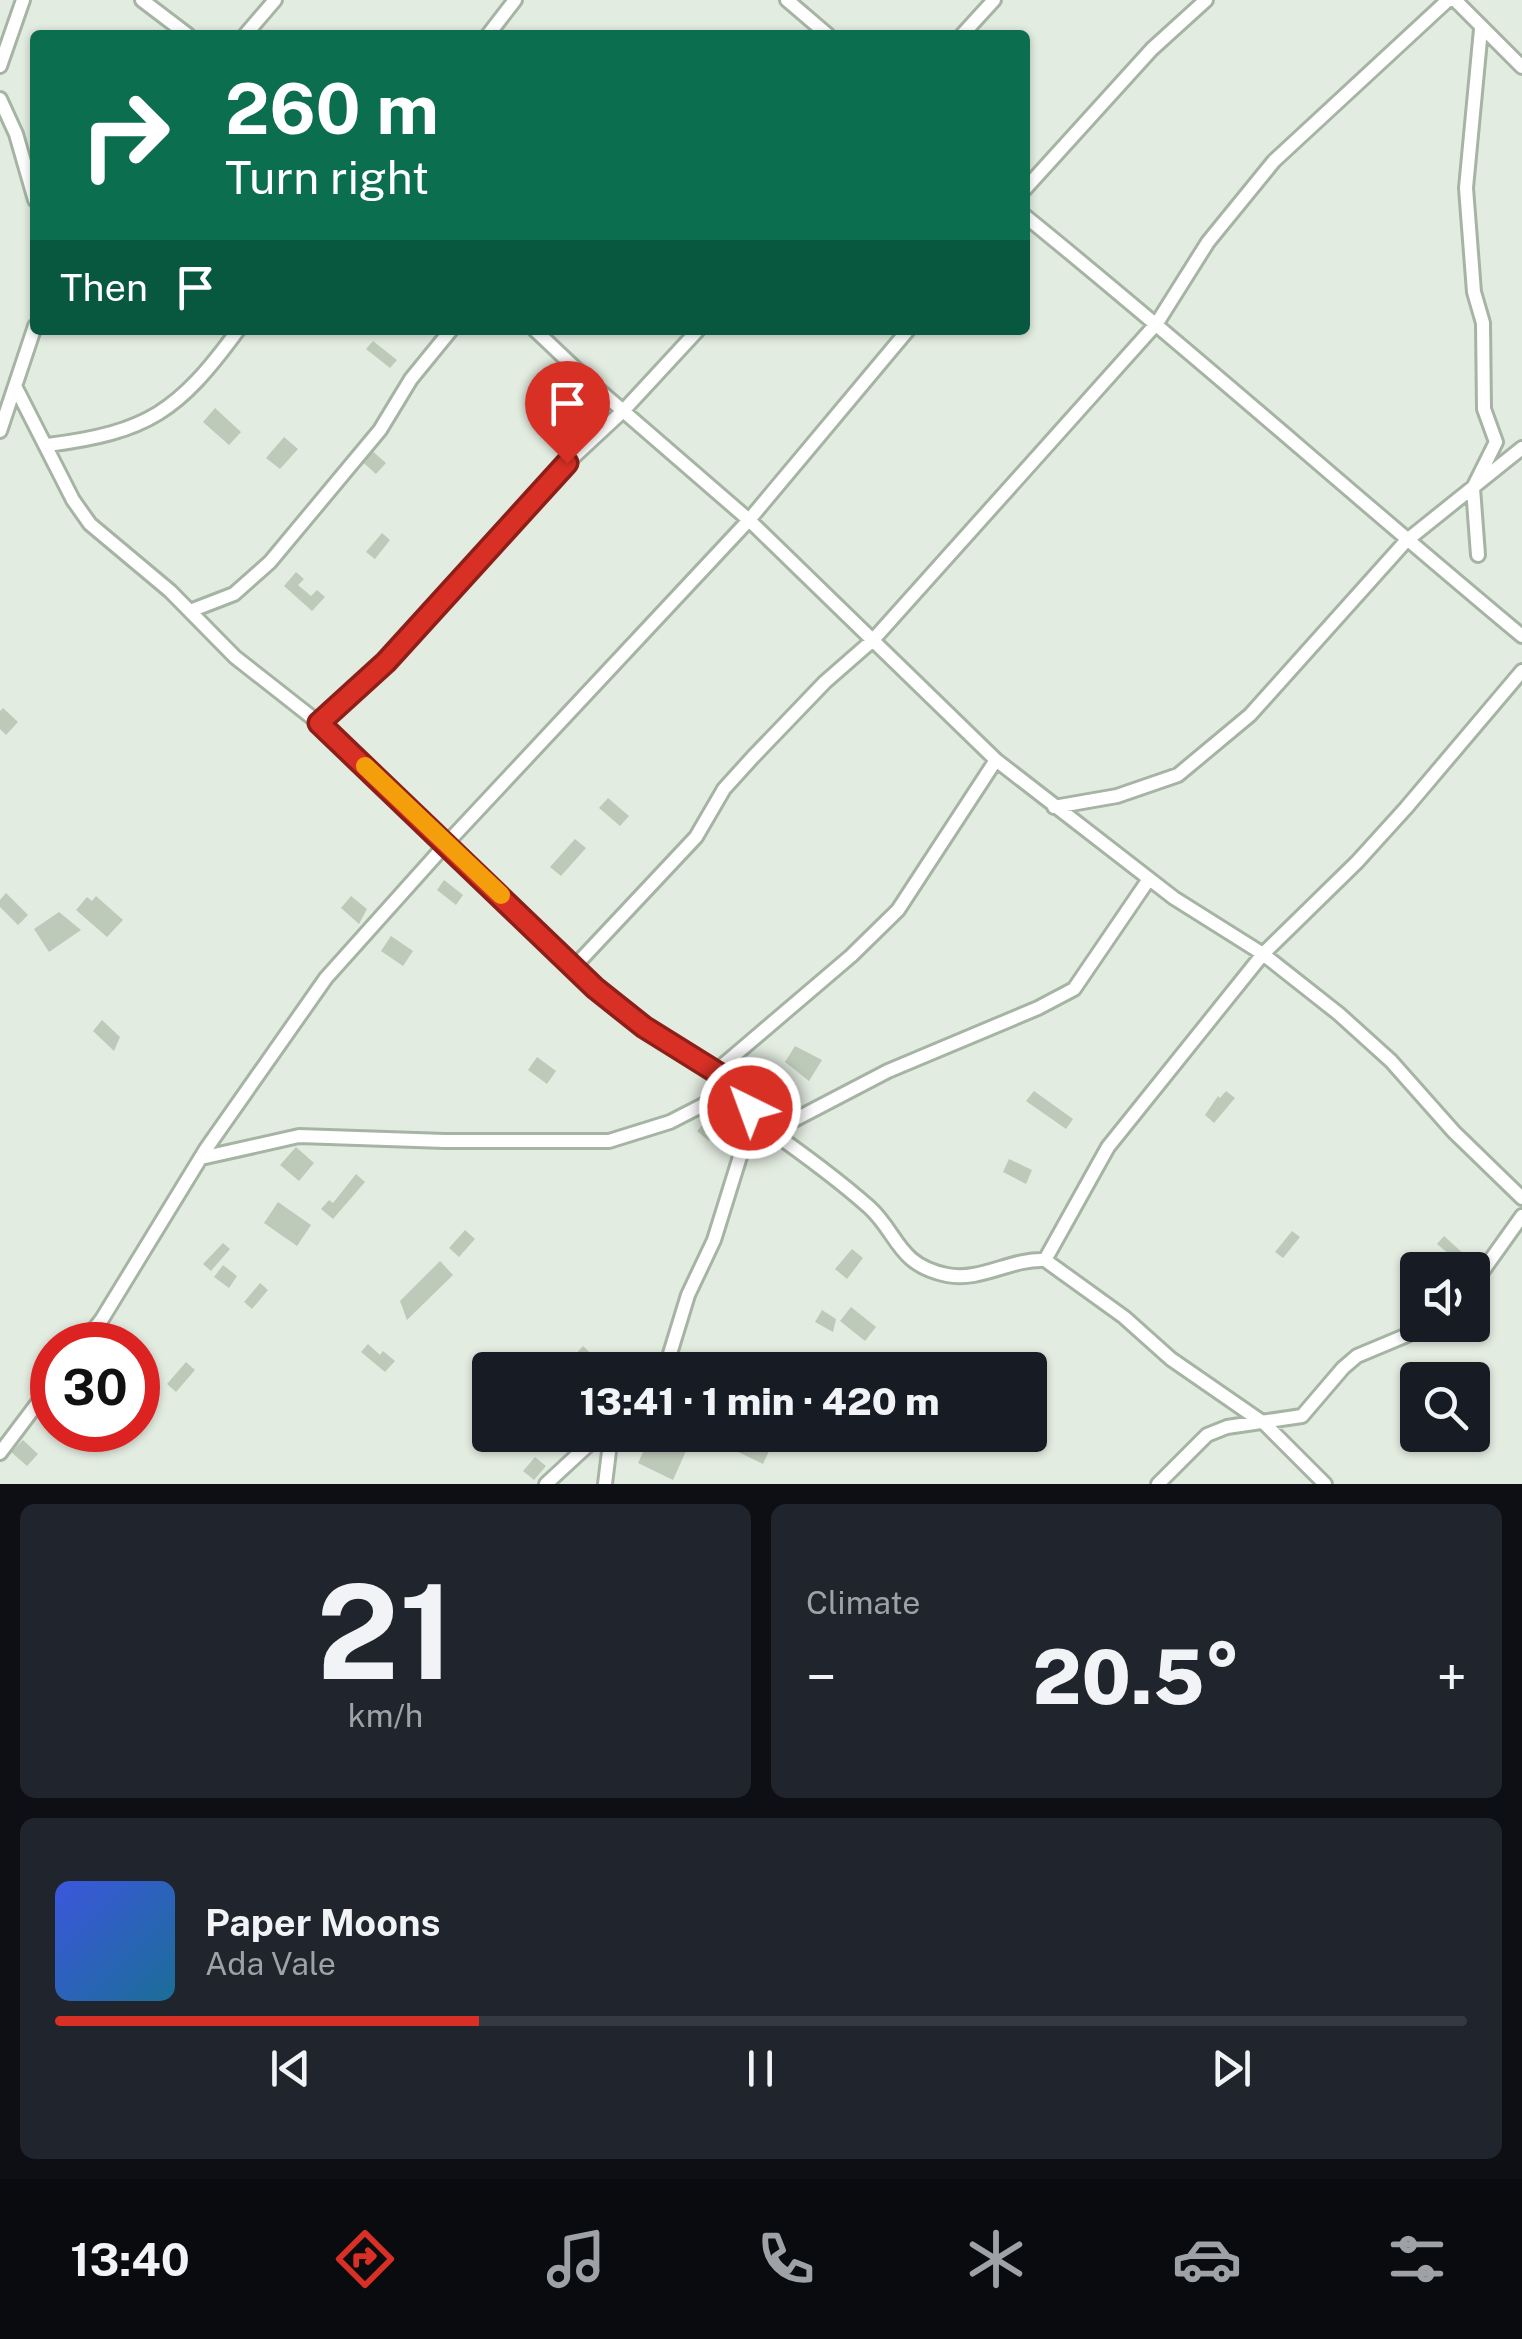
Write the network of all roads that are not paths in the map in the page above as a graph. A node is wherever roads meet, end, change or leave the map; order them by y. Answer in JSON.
{"nodes":[{"id":1,"x":23,"y":0,"type":"edge"},
{"id":2,"x":142,"y":0,"type":"edge"},
{"id":3,"x":275,"y":0,"type":"edge"},
{"id":4,"x":516,"y":0,"type":"edge"},
{"id":5,"x":788,"y":0,"type":"edge"},
{"id":6,"x":994,"y":0,"type":"edge"},
{"id":7,"x":1206,"y":0,"type":"edge"},
{"id":8,"x":1452,"y":0,"type":"edge"},
{"id":9,"x":1481,"y":29,"type":"junction"},
{"id":10,"x":181,"y":30,"type":"edge"},
{"id":11,"x":249,"y":30,"type":"edge"},
{"id":12,"x":492,"y":30,"type":"edge"},
{"id":13,"x":822,"y":30,"type":"edge"},
{"id":14,"x":967,"y":30,"type":"edge"},
{"id":15,"x":0,"y":66,"type":"edge"},
{"id":16,"x":1522,"y":67,"type":"edge"},
{"id":17,"x":0,"y":99,"type":"edge"},
{"id":18,"x":30,"y":183,"type":"edge"},
{"id":19,"x":1030,"y":183,"type":"edge"},
{"id":20,"x":1030,"y":220,"type":"edge"},
{"id":21,"x":1157,"y":323,"type":"junction"},
{"id":22,"x":32,"y":335,"type":"edge"},
{"id":23,"x":234,"y":335,"type":"edge"},
{"id":24,"x":447,"y":335,"type":"edge"},
{"id":25,"x":541,"y":335,"type":"edge"},
{"id":26,"x":693,"y":335,"type":"edge"},
{"id":27,"x":904,"y":335,"type":"edge"},
{"id":28,"x":15,"y":386,"type":"junction"},
{"id":29,"x":624,"y":410,"type":"junction"},
{"id":30,"x":0,"y":432,"type":"edge"},
{"id":31,"x":48,"y":445,"type":"junction"},
{"id":32,"x":1522,"y":448,"type":"edge"},
{"id":33,"x":1472,"y":488,"type":"junction"},
{"id":34,"x":749,"y":520,"type":"junction"},
{"id":35,"x":1406,"y":540,"type":"junction"},
{"id":36,"x":1478,"y":556,"type":"dead end"},
{"id":37,"x":190,"y":612,"type":"junction"},
{"id":38,"x":1522,"y":636,"type":"edge"},
{"id":39,"x":873,"y":640,"type":"junction"},
{"id":40,"x":1522,"y":670,"type":"edge"},
{"id":41,"x":319,"y":723,"type":"junction"},
{"id":42,"x":996,"y":760,"type":"junction"},
{"id":43,"x":1054,"y":807,"type":"junction"},
{"id":44,"x":447,"y":843,"type":"junction"},
{"id":45,"x":1149,"y":879,"type":"junction"},
{"id":46,"x":1263,"y":954,"type":"junction"},
{"id":47,"x":574,"y":967,"type":"junction"},
{"id":48,"x":716,"y":1071,"type":"junction"},
{"id":49,"x":751,"y":1113,"type":"junction"},
{"id":50,"x":771,"y":1132,"type":"junction"},
{"id":51,"x":201,"y":1158,"type":"junction"},
{"id":52,"x":1522,"y":1198,"type":"edge"},
{"id":53,"x":1522,"y":1216,"type":"edge"},
{"id":54,"x":1045,"y":1260,"type":"junction"},
{"id":55,"x":1490,"y":1261,"type":"edge"},
{"id":56,"x":100,"y":1322,"type":"edge"},
{"id":57,"x":1400,"y":1338,"type":"edge"},
{"id":58,"x":671,"y":1352,"type":"edge"},
{"id":59,"x":30,"y":1413,"type":"edge"},
{"id":60,"x":1265,"y":1424,"type":"junction"},
{"id":61,"x":581,"y":1452,"type":"edge"},
{"id":62,"x":609,"y":1452,"type":"edge"},
{"id":63,"x":0,"y":1453,"type":"edge"},
{"id":64,"x":546,"y":1484,"type":"edge"},
{"id":65,"x":605,"y":1484,"type":"edge"},
{"id":66,"x":1158,"y":1484,"type":"edge"},
{"id":67,"x":1325,"y":1484,"type":"edge"}],
"edges":[{"from":1,"to":15,"type":"street"},
{"from":2,"to":10,"type":"street"},
{"from":3,"to":11,"type":"street"},
{"from":4,"to":12,"type":"street"},
{"from":5,"to":13,"type":"street"},
{"from":6,"to":14,"type":"street"},
{"from":7,"to":19,"type":"street"},
{"from":8,"to":9,"type":"street"},
{"from":8,"to":21,"type":"street"},
{"from":9,"to":16,"type":"street"},
{"from":9,"to":33,"type":"street"},
{"from":17,"to":18,"type":"street"},
{"from":20,"to":21,"type":"street"},
{"from":21,"to":35,"type":"street"},
{"from":21,"to":39,"type":"street"},
{"from":22,"to":28,"type":"street"},
{"from":23,"to":31,"type":"street"},
{"from":24,"to":37,"type":"street"},
{"from":25,"to":29,"type":"street"},
{"from":26,"to":29,"type":"street"},
{"from":27,"to":34,"type":"street"},
{"from":28,"to":30,"type":"street"},
{"from":28,"to":31,"type":"street"},
{"from":29,"to":34,"type":"street"},
{"from":29,"to":41,"type":"street"},
{"from":31,"to":37,"type":"street"},
{"from":32,"to":33,"type":"street"},
{"from":33,"to":35,"type":"street"},
{"from":33,"to":36,"type":"street"},
{"from":34,"to":39,"type":"street"},
{"from":34,"to":44,"type":"street"},
{"from":35,"to":38,"type":"street"},
{"from":35,"to":43,"type":"street"},
{"from":37,"to":41,"type":"street"},
{"from":39,"to":42,"type":"street"},
{"from":39,"to":47,"type":"street"},
{"from":40,"to":46,"type":"street"},
{"from":41,"to":44,"type":"street"},
{"from":42,"to":43,"type":"street"},
{"from":42,"to":48,"type":"street"},
{"from":43,"to":45,"type":"street"},
{"from":44,"to":47,"type":"street"},
{"from":44,"to":51,"type":"street"},
{"from":45,"to":46,"type":"street"},
{"from":45,"to":50,"type":"street"},
{"from":46,"to":52,"type":"street"},
{"from":46,"to":54,"type":"street"},
{"from":47,"to":48,"type":"street"},
{"from":48,"to":49,"type":"street"},
{"from":49,"to":50,"type":"street"},
{"from":49,"to":51,"type":"street"},
{"from":49,"to":58,"type":"street"},
{"from":50,"to":54,"type":"street"},
{"from":51,"to":56,"type":"street"},
{"from":53,"to":55,"type":"street"},
{"from":54,"to":60,"type":"street"},
{"from":57,"to":60,"type":"street"},
{"from":59,"to":63,"type":"street"},
{"from":60,"to":66,"type":"street"},
{"from":60,"to":67,"type":"street"},
{"from":61,"to":64,"type":"street"},
{"from":62,"to":65,"type":"street"}]}
